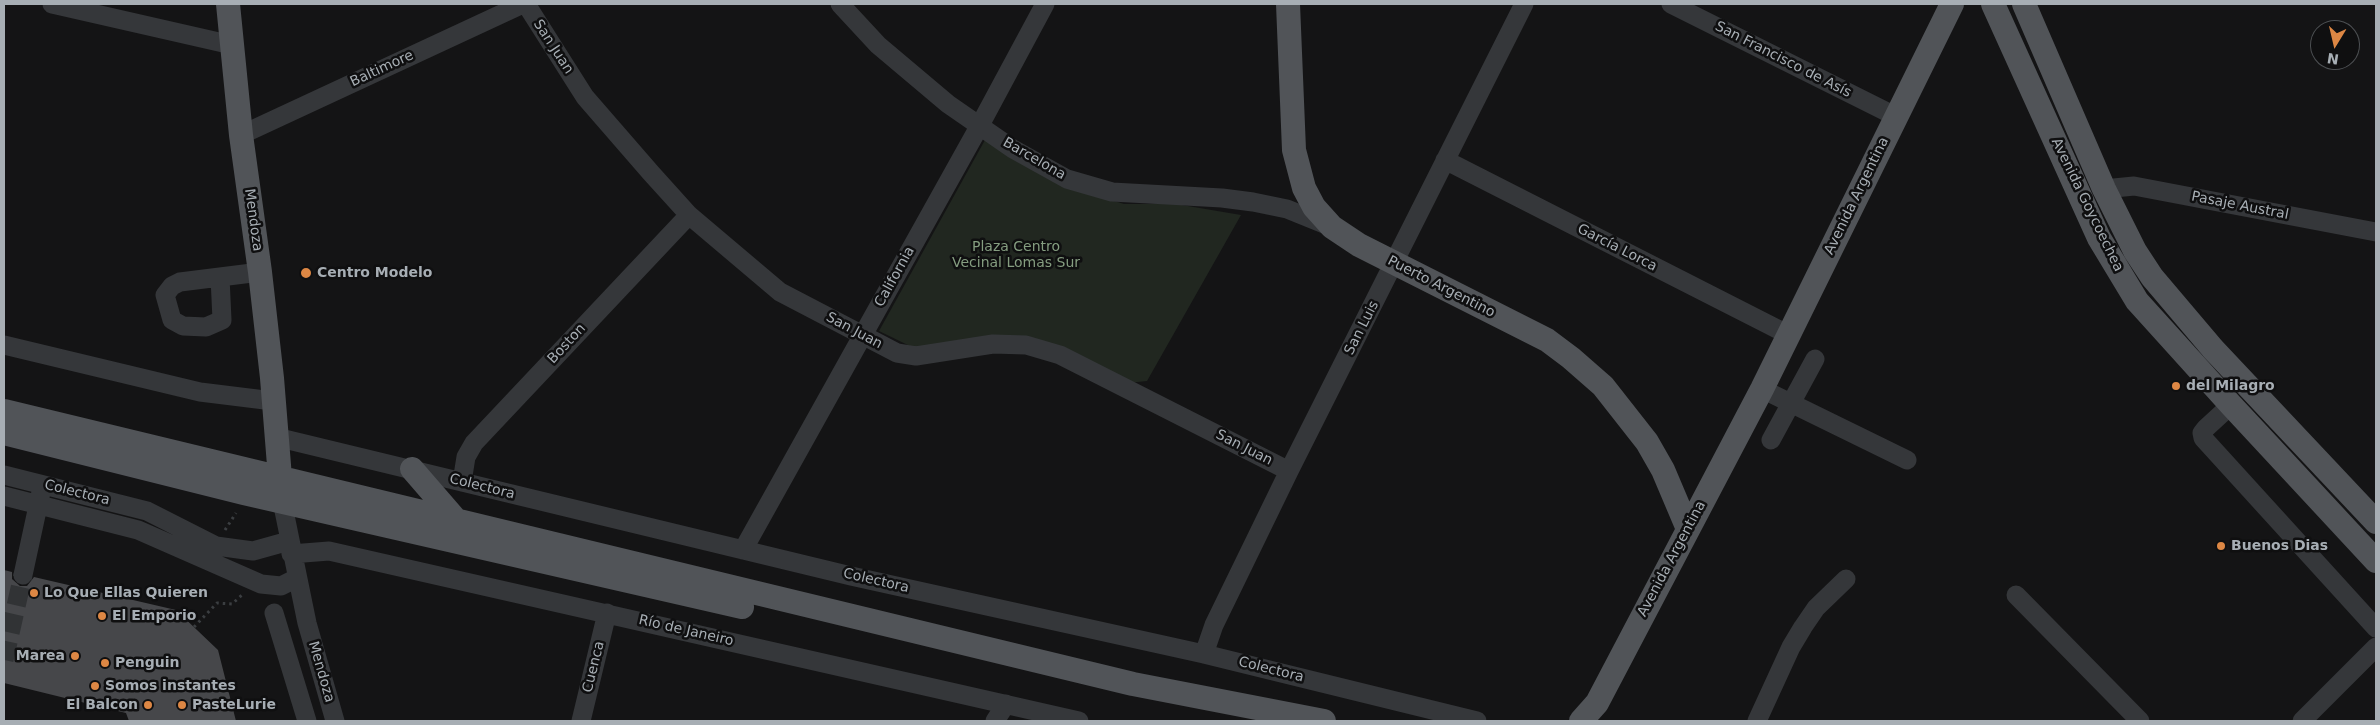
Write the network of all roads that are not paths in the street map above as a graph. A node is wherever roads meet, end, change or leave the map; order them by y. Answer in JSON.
{"nodes":[{"id":1,"x":52,"y":4,"type":"edge"},
{"id":2,"x":228,"y":4,"type":"edge"},
{"id":3,"x":524,"y":4,"type":"edge"},
{"id":4,"x":840,"y":4,"type":"edge"},
{"id":5,"x":1045,"y":4,"type":"edge"},
{"id":6,"x":1288,"y":4,"type":"edge"},
{"id":7,"x":1524,"y":4,"type":"edge"},
{"id":8,"x":1671,"y":4,"type":"edge"},
{"id":9,"x":1952,"y":4,"type":"edge"},
{"id":10,"x":1994,"y":4,"type":"edge"},
{"id":11,"x":2024,"y":4,"type":"edge"},
{"id":12,"x":232,"y":45,"type":"junction"},
{"id":13,"x":1895,"y":116,"type":"junction"},
{"id":14,"x":980,"y":125,"type":"junction"},
{"id":15,"x":241,"y":135,"type":"junction"},
{"id":16,"x":1445,"y":160,"type":"junction"},
{"id":17,"x":2104,"y":189,"type":"junction"},
{"id":18,"x":689,"y":215,"type":"junction"},
{"id":19,"x":1332,"y":227,"type":"junction"},
{"id":20,"x":2376,"y":232,"type":"edge"},
{"id":21,"x":1394,"y":263,"type":"junction"},
{"id":22,"x":260,"y":272,"type":"junction"},
{"id":23,"x":220,"y":277,"type":"dead end"},
{"id":24,"x":1789,"y":335,"type":"junction"},
{"id":25,"x":862,"y":336,"type":"junction"},
{"id":26,"x":4,"y":345,"type":"edge"},
{"id":27,"x":1815,"y":359,"type":"dead end"},
{"id":28,"x":1762,"y":389,"type":"junction"},
{"id":29,"x":273,"y":401,"type":"junction"},
{"id":30,"x":1791,"y":402,"type":"junction"},
{"id":31,"x":2231,"y":406,"type":"junction"},
{"id":32,"x":4,"y":411,"type":"edge"},
{"id":33,"x":4,"y":433,"type":"edge"},
{"id":34,"x":276,"y":437,"type":"junction"},
{"id":35,"x":1771,"y":440,"type":"dead end"},
{"id":36,"x":1907,"y":460,"type":"dead end"},
{"id":37,"x":412,"y":469,"type":"junction"},
{"id":38,"x":1289,"y":471,"type":"junction"},
{"id":39,"x":4,"y":475,"type":"edge"},
{"id":40,"x":279,"y":477,"type":"junction"},
{"id":41,"x":462,"y":482,"type":"junction"},
{"id":42,"x":42,"y":484,"type":"junction"},
{"id":43,"x":4,"y":496,"type":"edge"},
{"id":44,"x":282,"y":501,"type":"junction"},
{"id":45,"x":38,"y":504,"type":"junction"},
{"id":46,"x":457,"y":521,"type":"junction"},
{"id":47,"x":2376,"y":522,"type":"edge"},
{"id":48,"x":1688,"y":529,"type":"junction"},
{"id":49,"x":290,"y":547,"type":"junction"},
{"id":50,"x":743,"y":550,"type":"junction"},
{"id":51,"x":2376,"y":561,"type":"edge"},
{"id":52,"x":23,"y":574,"type":"tunnel mouth"},
{"id":53,"x":297,"y":578,"type":"junction"},
{"id":54,"x":1846,"y":579,"type":"dead end"},
{"id":55,"x":261,"y":584,"type":"junction"},
{"id":56,"x":2016,"y":595,"type":"dead end"},
{"id":57,"x":274,"y":613,"type":"junction"},
{"id":58,"x":607,"y":613,"type":"junction"},
{"id":59,"x":307,"y":623,"type":"junction"},
{"id":60,"x":2376,"y":628,"type":"edge"},
{"id":61,"x":2376,"y":647,"type":"edge"},
{"id":62,"x":1204,"y":654,"type":"junction"},
{"id":63,"x":1006,"y":704,"type":"junction"},
{"id":64,"x":1596,"y":712,"type":"edge"},
{"id":65,"x":306,"y":721,"type":"edge"},
{"id":66,"x":335,"y":721,"type":"edge"},
{"id":67,"x":581,"y":721,"type":"edge"},
{"id":68,"x":995,"y":721,"type":"edge"},
{"id":69,"x":1079,"y":721,"type":"edge"},
{"id":70,"x":1241,"y":721,"type":"edge"},
{"id":71,"x":1324,"y":721,"type":"edge"},
{"id":72,"x":1477,"y":721,"type":"edge"},
{"id":73,"x":1580,"y":721,"type":"edge"},
{"id":74,"x":1756,"y":721,"type":"edge"},
{"id":75,"x":2140,"y":721,"type":"edge"},
{"id":76,"x":2302,"y":721,"type":"edge"}],
"edges":[{"from":1,"to":12,"type":"street"},
{"from":2,"to":12,"type":"main road","name":"Mendoza"},
{"from":3,"to":15,"type":"street","name":"Baltimore"},
{"from":3,"to":18,"type":"street","name":"San Juan"},
{"from":4,"to":14,"type":"street","name":"Barcelona"},
{"from":5,"to":14,"type":"street","name":"California"},
{"from":6,"to":19,"type":"main road","name":"Puerto Argentino"},
{"from":7,"to":16,"type":"street","name":"San Luis"},
{"from":8,"to":13,"type":"street","name":"San Francisco de Asís"},
{"from":9,"to":13,"type":"main road","name":"Avenida Argentina"},
{"from":10,"to":31,"type":"main road","name":"Avenida Goycoechea"},
{"from":11,"to":17,"type":"main road","name":"Avenida Goycoechea"},
{"from":12,"to":15,"type":"main road","name":"Mendoza"},
{"from":13,"to":24,"type":"main road","name":"Avenida Argentina"},
{"from":14,"to":19,"type":"street","name":"Barcelona"},
{"from":14,"to":25,"type":"street","name":"California"},
{"from":15,"to":22,"type":"main road","name":"Mendoza"},
{"from":16,"to":21,"type":"street","name":"San Luis"},
{"from":16,"to":24,"type":"street","name":"García Lorca"},
{"from":17,"to":20,"type":"street","name":"Pasaje Austral"},
{"from":17,"to":47,"type":"main road","name":"Avenida Goycoechea"},
{"from":18,"to":25,"type":"street","name":"San Juan"},
{"from":18,"to":41,"type":"street","name":"Boston"},
{"from":19,"to":21,"type":"main road","name":"Puerto Argentino"},
{"from":21,"to":38,"type":"street","name":"San Luis"},
{"from":21,"to":48,"type":"main road","name":"Puerto Argentino"},
{"from":22,"to":23,"type":"street"},
{"from":22,"to":29,"type":"main road","name":"Mendoza"},
{"from":24,"to":28,"type":"main road","name":"Avenida Argentina"},
{"from":25,"to":38,"type":"street","name":"San Juan"},
{"from":25,"to":50,"type":"street","name":"California"},
{"from":26,"to":29,"type":"street"},
{"from":27,"to":30,"type":"street"},
{"from":28,"to":30,"type":"street"},
{"from":28,"to":48,"type":"main road","name":"Avenida Argentina"},
{"from":29,"to":34,"type":"main road","name":"Mendoza"},
{"from":30,"to":35,"type":"street"},
{"from":30,"to":36,"type":"street"},
{"from":31,"to":51,"type":"main road","name":"Avenida Goycoechea"},
{"from":31,"to":60,"type":"street"},
{"from":32,"to":40,"type":"main road"},
{"from":33,"to":44,"type":"main road"},
{"from":34,"to":37,"type":"street","name":"Colectora"},
{"from":34,"to":40,"type":"main road","name":"Mendoza"},
{"from":37,"to":41,"type":"street","name":"Colectora"},
{"from":37,"to":46,"type":"main road"},
{"from":38,"to":62,"type":"street","name":"San Luis"},
{"from":39,"to":42,"type":"street","name":"Colectora"},
{"from":40,"to":44,"type":"main road","name":"Mendoza"},
{"from":40,"to":46,"type":"main road"},
{"from":41,"to":50,"type":"street","name":"Colectora"},
{"from":42,"to":45,"type":"street"},
{"from":42,"to":49,"type":"street","name":"Colectora"},
{"from":43,"to":45,"type":"street","name":"Colectora"},
{"from":44,"to":49,"type":"street","name":"Mendoza"},
{"from":44,"to":70,"type":"main road"},
{"from":45,"to":52,"type":"street"},
{"from":45,"to":55,"type":"street","name":"Colectora"},
{"from":46,"to":71,"type":"main road"},
{"from":48,"to":64,"type":"main road","name":"Avenida Argentina"},
{"from":49,"to":53,"type":"street","name":"Mendoza"},
{"from":49,"to":58,"type":"street","name":"Río de Janeiro"},
{"from":50,"to":62,"type":"street","name":"Colectora"},
{"from":53,"to":55,"type":"street"},
{"from":53,"to":59,"type":"street","name":"Mendoza"},
{"from":54,"to":74,"type":"street"},
{"from":55,"to":57,"type":"street"},
{"from":56,"to":75,"type":"street"},
{"from":57,"to":59,"type":"street","name":"Mendoza"},
{"from":57,"to":65,"type":"street"},
{"from":58,"to":63,"type":"street","name":"Río de Janeiro"},
{"from":58,"to":67,"type":"street","name":"Cuenca"},
{"from":59,"to":66,"type":"street","name":"Mendoza"},
{"from":61,"to":76,"type":"street"},
{"from":62,"to":72,"type":"street","name":"Colectora"},
{"from":63,"to":68,"type":"street"},
{"from":63,"to":69,"type":"street","name":"Río de Janeiro"},
{"from":64,"to":73,"type":"main road","name":"Avenida Argentina"}]}
